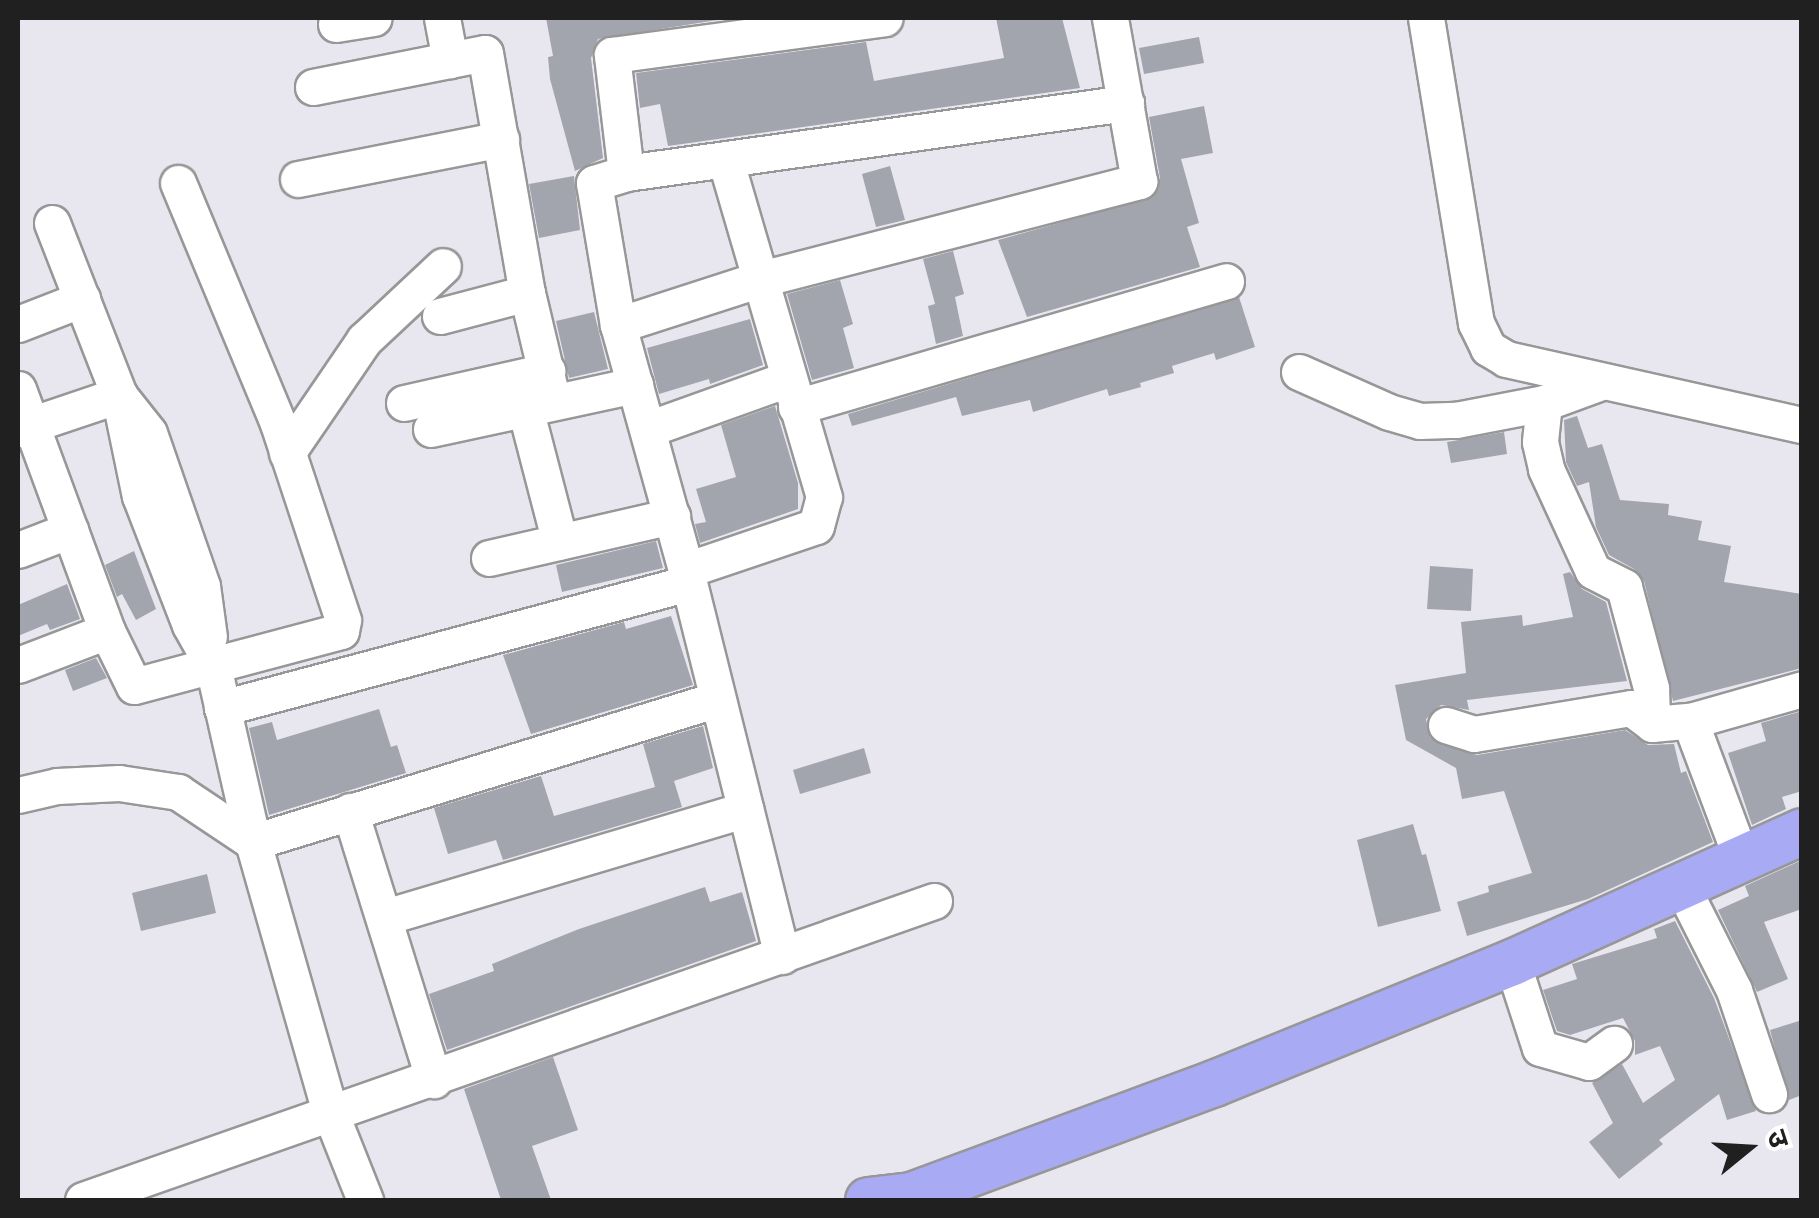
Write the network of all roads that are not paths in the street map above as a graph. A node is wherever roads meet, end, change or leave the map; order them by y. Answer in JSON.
{"nodes":[{"id":1,"x":374,"y":18,"type":"edge"},
{"id":2,"x":442,"y":18,"type":"edge"},
{"id":3,"x":884,"y":18,"type":"edge"},
{"id":4,"x":1110,"y":18,"type":"edge"},
{"id":5,"x":1426,"y":18,"type":"edge"},
{"id":6,"x":336,"y":24,"type":"dead end"},
{"id":7,"x":450,"y":60,"type":"junction"},
{"id":8,"x":313,"y":87,"type":"dead end"},
{"id":9,"x":1126,"y":103,"type":"junction"},
{"id":10,"x":501,"y":139,"type":"junction"},
{"id":11,"x":725,"y":159,"type":"junction"},
{"id":12,"x":626,"y":173,"type":"junction"},
{"id":13,"x":298,"y":179,"type":"dead end"},
{"id":14,"x":178,"y":183,"type":"dead end"},
{"id":15,"x":52,"y":223,"type":"dead end"},
{"id":16,"x":443,"y":266,"type":"dead end"},
{"id":17,"x":757,"y":280,"type":"junction"},
{"id":18,"x":1226,"y":280,"type":"dead end"},
{"id":19,"x":527,"y":292,"type":"junction"},
{"id":20,"x":82,"y":299,"type":"junction"},
{"id":21,"x":440,"y":316,"type":"dead end"},
{"id":22,"x":18,"y":324,"type":"edge"},
{"id":23,"x":618,"y":325,"type":"junction"},
{"id":24,"x":1299,"y":372,"type":"dead end"},
{"id":25,"x":1600,"y":382,"type":"junction"},
{"id":26,"x":635,"y":385,"type":"junction"},
{"id":27,"x":18,"y":389,"type":"edge"},
{"id":28,"x":792,"y":393,"type":"junction"},
{"id":29,"x":542,"y":394,"type":"junction"},
{"id":30,"x":119,"y":395,"type":"junction"},
{"id":31,"x":1544,"y":403,"type":"junction"},
{"id":32,"x":404,"y":404,"type":"dead end"},
{"id":33,"x":1802,"y":425,"type":"edge"},
{"id":34,"x":24,"y":426,"type":"edge"},
{"id":35,"x":432,"y":430,"type":"dead end"},
{"id":36,"x":648,"y":430,"type":"junction"},
{"id":37,"x":288,"y":453,"type":"junction"},
{"id":38,"x":672,"y":516,"type":"junction"},
{"id":39,"x":70,"y":530,"type":"junction"},
{"id":40,"x":560,"y":542,"type":"junction"},
{"id":41,"x":18,"y":550,"type":"edge"},
{"id":42,"x":489,"y":558,"type":"dead end"},
{"id":43,"x":687,"y":577,"type":"junction"},
{"id":44,"x":107,"y":630,"type":"junction"},
{"id":45,"x":18,"y":664,"type":"edge"},
{"id":46,"x":213,"y":666,"type":"junction"},
{"id":47,"x":1802,"y":689,"type":"edge"},
{"id":48,"x":718,"y":699,"type":"junction"},
{"id":49,"x":222,"y":708,"type":"junction"},
{"id":50,"x":1690,"y":722,"type":"junction"},
{"id":51,"x":1652,"y":724,"type":"junction"},
{"id":52,"x":1446,"y":725,"type":"dead end"},
{"id":53,"x":18,"y":795,"type":"edge"},
{"id":54,"x":745,"y":810,"type":"junction"},
{"id":55,"x":350,"y":811,"type":"junction"},
{"id":56,"x":1800,"y":835,"type":"edge"},
{"id":57,"x":252,"y":842,"type":"junction"},
{"id":58,"x":1742,"y":860,"type":"junction"},
{"id":59,"x":1683,"y":889,"type":"junction"},
{"id":60,"x":934,"y":901,"type":"dead end"},
{"id":61,"x":384,"y":917,"type":"junction"},
{"id":62,"x":782,"y":956,"type":"junction"},
{"id":63,"x":1512,"y":962,"type":"junction"},
{"id":64,"x":1614,"y":1044,"type":"dead end"},
{"id":65,"x":434,"y":1080,"type":"junction"},
{"id":66,"x":1769,"y":1094,"type":"dead end"},
{"id":67,"x":330,"y":1112,"type":"junction"},
{"id":68,"x":894,"y":1199,"type":"edge"},
{"id":69,"x":84,"y":1200,"type":"edge"},
{"id":70,"x":365,"y":1200,"type":"edge"}],
"edges":[{"from":1,"to":6,"type":"street"},
{"from":2,"to":7,"type":"street"},
{"from":3,"to":12,"type":"street"},
{"from":4,"to":9,"type":"street"},
{"from":5,"to":25,"type":"street"},
{"from":7,"to":8,"type":"street"},
{"from":7,"to":10,"type":"street"},
{"from":9,"to":11,"type":"street"},
{"from":9,"to":17,"type":"street"},
{"from":10,"to":13,"type":"street"},
{"from":10,"to":19,"type":"street"},
{"from":11,"to":12,"type":"street"},
{"from":11,"to":17,"type":"street"},
{"from":12,"to":23,"type":"street"},
{"from":14,"to":37,"type":"street"},
{"from":15,"to":20,"type":"street"},
{"from":16,"to":37,"type":"street"},
{"from":17,"to":23,"type":"street"},
{"from":17,"to":28,"type":"street"},
{"from":18,"to":28,"type":"street"},
{"from":19,"to":21,"type":"street"},
{"from":19,"to":29,"type":"street"},
{"from":20,"to":22,"type":"street"},
{"from":20,"to":30,"type":"street"},
{"from":23,"to":26,"type":"street"},
{"from":24,"to":31,"type":"street"},
{"from":25,"to":31,"type":"street"},
{"from":25,"to":33,"type":"street"},
{"from":26,"to":29,"type":"street"},
{"from":26,"to":36,"type":"street"},
{"from":27,"to":34,"type":"street"},
{"from":28,"to":36,"type":"street"},
{"from":28,"to":43,"type":"street"},
{"from":29,"to":32,"type":"street"},
{"from":29,"to":35,"type":"street"},
{"from":29,"to":40,"type":"street"},
{"from":30,"to":34,"type":"street"},
{"from":30,"to":46,"type":"street"},
{"from":31,"to":51,"type":"street"},
{"from":34,"to":39,"type":"street"},
{"from":36,"to":38,"type":"street"},
{"from":37,"to":46,"type":"street"},
{"from":38,"to":40,"type":"street"},
{"from":38,"to":43,"type":"street"},
{"from":39,"to":41,"type":"street"},
{"from":39,"to":44,"type":"street"},
{"from":40,"to":42,"type":"street"},
{"from":43,"to":48,"type":"street"},
{"from":43,"to":49,"type":"street"},
{"from":44,"to":45,"type":"street"},
{"from":44,"to":46,"type":"street"},
{"from":46,"to":49,"type":"street"},
{"from":47,"to":50,"type":"street"},
{"from":48,"to":54,"type":"street"},
{"from":48,"to":55,"type":"street"},
{"from":49,"to":57,"type":"street"},
{"from":50,"to":51,"type":"street"},
{"from":50,"to":58,"type":"street"},
{"from":51,"to":52,"type":"street"},
{"from":53,"to":57,"type":"street"},
{"from":54,"to":61,"type":"street"},
{"from":54,"to":62,"type":"street"},
{"from":55,"to":57,"type":"street"},
{"from":55,"to":61,"type":"street"},
{"from":56,"to":58,"type":"main road"},
{"from":57,"to":67,"type":"street"},
{"from":58,"to":59,"type":"main road"},
{"from":59,"to":63,"type":"main road"},
{"from":59,"to":66,"type":"street"},
{"from":60,"to":62,"type":"street"},
{"from":61,"to":65,"type":"street"},
{"from":62,"to":65,"type":"street"},
{"from":63,"to":64,"type":"street"},
{"from":63,"to":68,"type":"main road"},
{"from":65,"to":67,"type":"street"},
{"from":67,"to":69,"type":"street"},
{"from":67,"to":70,"type":"street"}]}
